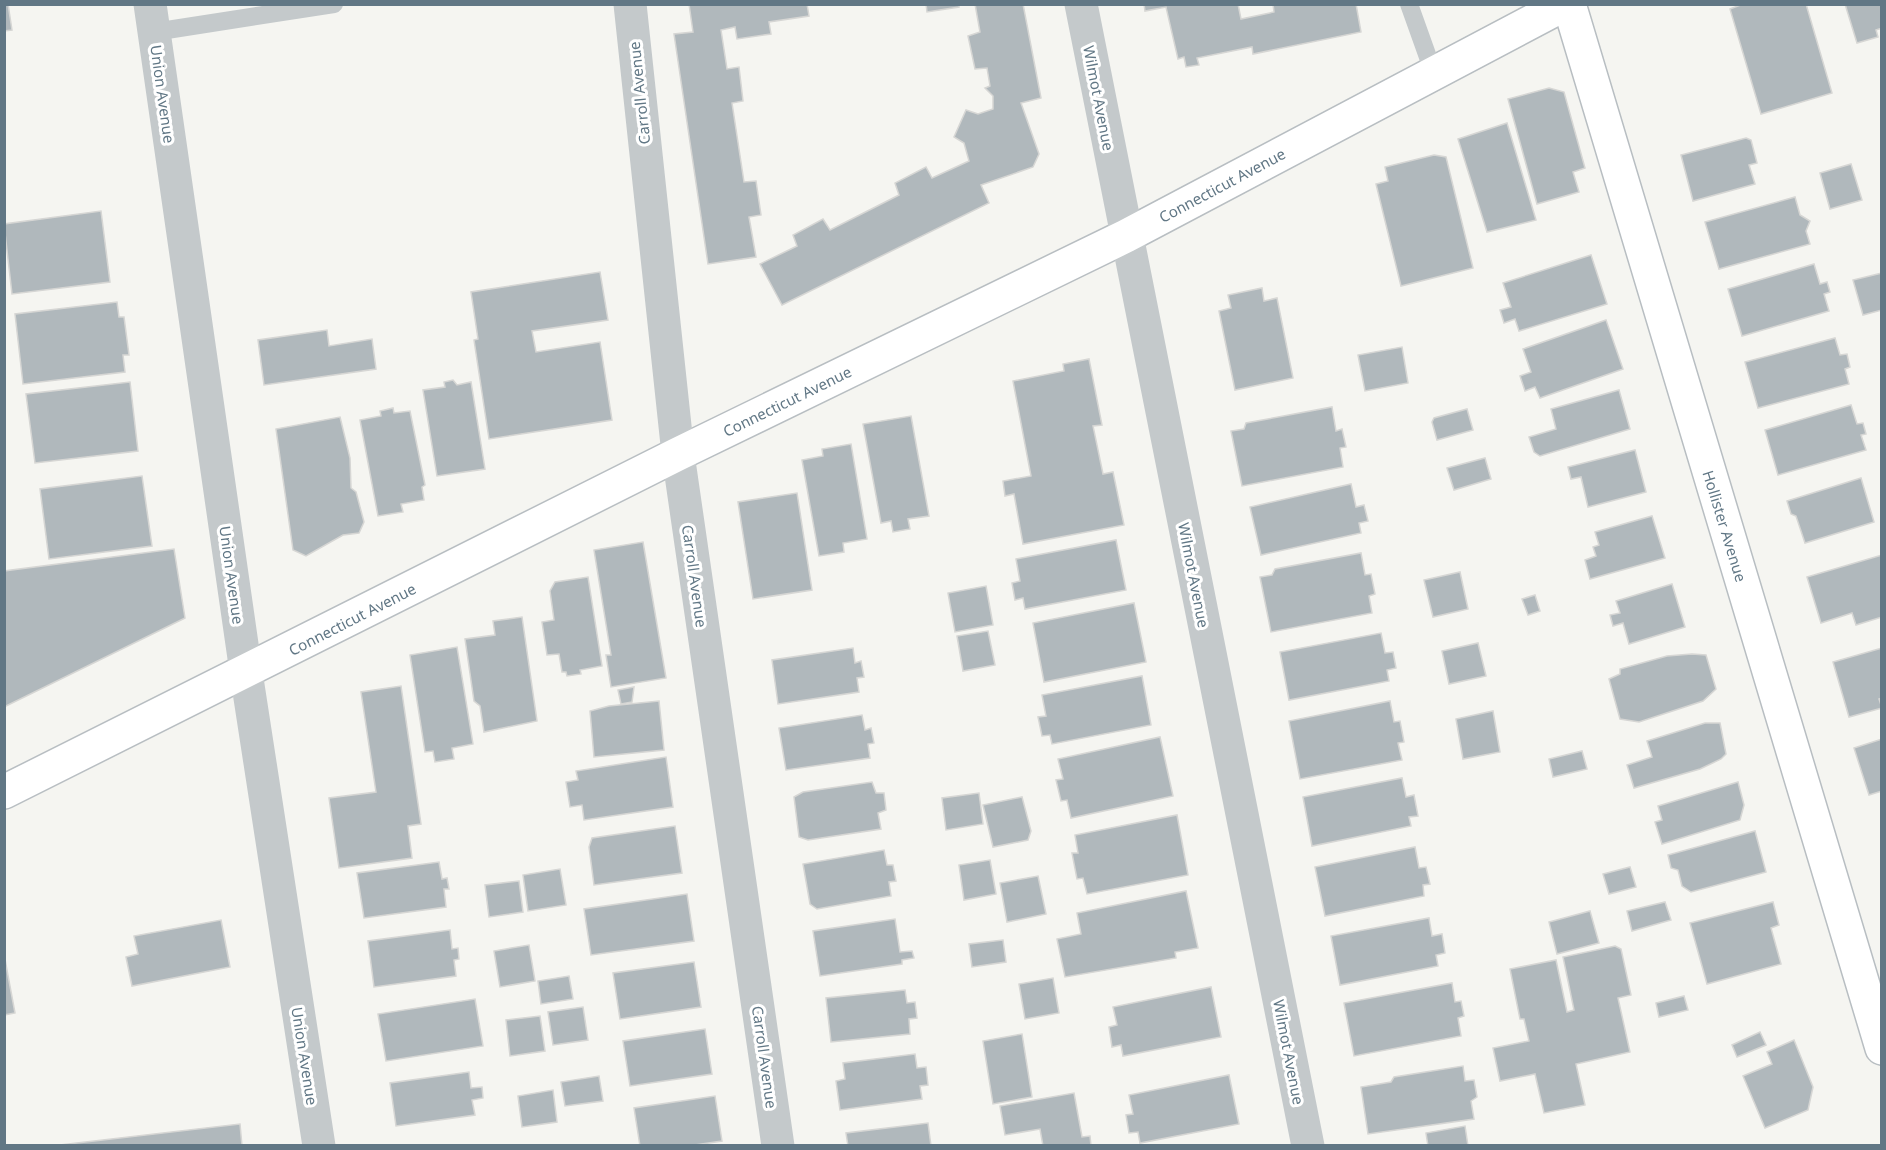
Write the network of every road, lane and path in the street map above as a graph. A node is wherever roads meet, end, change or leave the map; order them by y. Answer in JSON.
{"nodes":[{"id":1,"x":334,"y":4,"type":"edge"},
{"id":2,"x":630,"y":4,"type":"edge"},
{"id":3,"x":1081,"y":4,"type":"edge"},
{"id":4,"x":1409,"y":4,"type":"edge"},
{"id":5,"x":1567,"y":4,"type":"edge"},
{"id":6,"x":152,"y":18,"type":"edge"},
{"id":7,"x":1434,"y":74,"type":"junction"},
{"id":8,"x":1126,"y":236,"type":"junction"},
{"id":9,"x":678,"y":454,"type":"junction"},
{"id":10,"x":246,"y":672,"type":"junction"},
{"id":11,"x":4,"y":792,"type":"edge"},
{"id":12,"x":1881,"y":1048,"type":"edge"},
{"id":13,"x":319,"y":1146,"type":"edge"},
{"id":14,"x":778,"y":1146,"type":"edge"},
{"id":15,"x":1308,"y":1146,"type":"edge"}],
"edges":[{"from":1,"to":6,"type":"lane"},
{"from":2,"to":9,"type":"street","name":"Carroll Avenue"},
{"from":3,"to":8,"type":"street","name":"Wilmot Avenue"},
{"from":4,"to":7,"type":"lane"},
{"from":5,"to":7,"type":"main road","name":"Connecticut Avenue"},
{"from":5,"to":12,"type":"main road","name":"Hollister Avenue"},
{"from":6,"to":10,"type":"street","name":"Union Avenue"},
{"from":7,"to":8,"type":"main road","name":"Connecticut Avenue"},
{"from":8,"to":9,"type":"main road","name":"Connecticut Avenue"},
{"from":8,"to":15,"type":"street","name":"Wilmot Avenue"},
{"from":9,"to":10,"type":"main road","name":"Connecticut Avenue"},
{"from":9,"to":14,"type":"street","name":"Carroll Avenue"},
{"from":10,"to":11,"type":"main road","name":"Connecticut Avenue"},
{"from":10,"to":13,"type":"street","name":"Union Avenue"}]}
